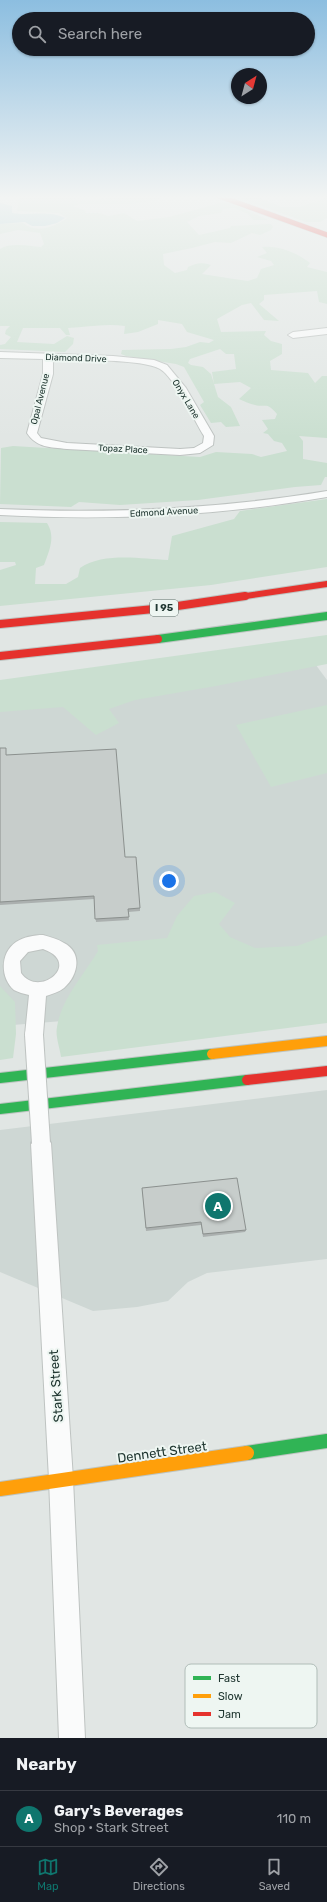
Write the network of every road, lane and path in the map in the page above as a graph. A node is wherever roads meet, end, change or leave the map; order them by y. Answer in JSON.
{"nodes":[{"id":1,"x":327,"y":331,"type":"edge"},
{"id":2,"x":293,"y":335,"type":"dead end"},
{"id":3,"x":0,"y":355,"type":"edge"},
{"id":4,"x":48,"y":357,"type":"junction"},
{"id":5,"x":152,"y":362,"type":"joint"},
{"id":6,"x":37,"y":440,"type":"joint"},
{"id":7,"x":208,"y":445,"type":"joint"},
{"id":8,"x":327,"y":494,"type":"edge"},
{"id":9,"x":0,"y":512,"type":"edge"},
{"id":10,"x":327,"y":584,"type":"edge"},
{"id":11,"x":327,"y":616,"type":"edge"},
{"id":12,"x":0,"y":624,"type":"edge"},
{"id":13,"x":0,"y":656,"type":"edge"},
{"id":14,"x":6,"y":959,"type":"edge"},
{"id":15,"x":38,"y":990,"type":"junction"},
{"id":16,"x":327,"y":1041,"type":"edge"},
{"id":17,"x":327,"y":1071,"type":"edge"},
{"id":18,"x":0,"y":1078,"type":"edge"},
{"id":19,"x":0,"y":1108,"type":"edge"},
{"id":20,"x":327,"y":1441,"type":"edge"},
{"id":21,"x":61,"y":1479,"type":"junction"},
{"id":22,"x":0,"y":1489,"type":"edge"},
{"id":23,"x":72,"y":1738,"type":"edge"}],
"edges":[{"from":1,"to":2,"type":"street"},
{"from":3,"to":4,"type":"street","name":"Diamond Drive"},
{"from":4,"to":5,"type":"street","name":"Diamond Drive"},
{"from":4,"to":6,"type":"street","name":"Opal Avenue"},
{"from":5,"to":7,"type":"street","name":"Onyx Lane"},
{"from":6,"to":7,"type":"street","name":"Topaz Place"},
{"from":8,"to":9,"type":"street","name":"Edmond Avenue"},
{"from":10,"to":12,"type":"main road","number":"I 95"},
{"from":11,"to":13,"type":"main road"},
{"from":14,"to":15,"type":"street"},
{"from":14,"to":15,"type":"street"},
{"from":15,"to":21,"type":"street","name":"Stark Street","bridge":true},
{"from":16,"to":18,"type":"main road"},
{"from":17,"to":19,"type":"main road"},
{"from":20,"to":21,"type":"main road","name":"Dennett Street"},
{"from":21,"to":22,"type":"main road","name":"Dennett Street"},
{"from":21,"to":23,"type":"street","name":"Stark Street"}]}
